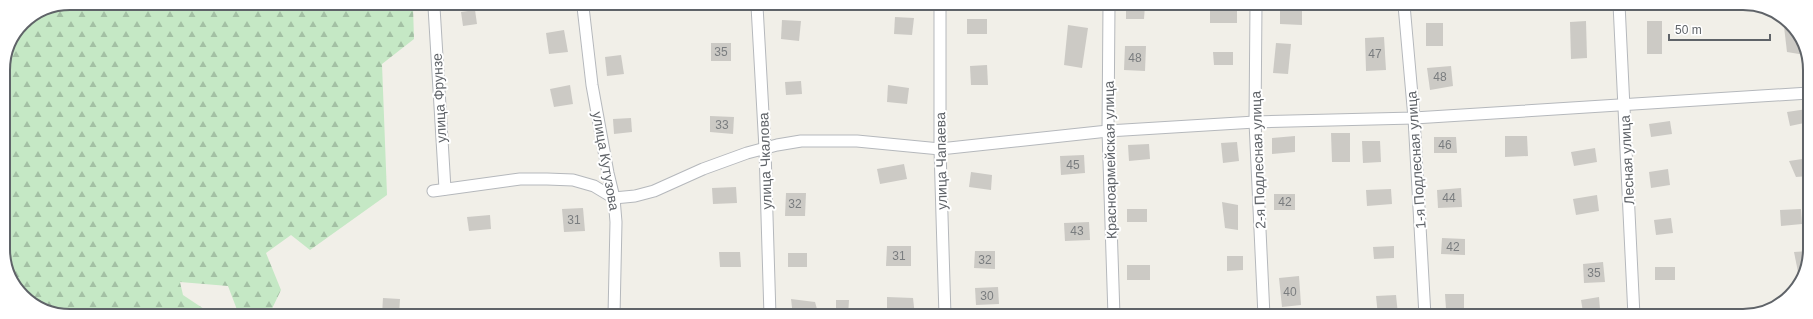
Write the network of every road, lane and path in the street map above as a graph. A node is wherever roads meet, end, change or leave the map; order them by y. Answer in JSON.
{"nodes":[{"id":1,"x":434,"y":10,"type":"edge"},
{"id":2,"x":583,"y":10,"type":"edge"},
{"id":3,"x":757,"y":10,"type":"edge"},
{"id":4,"x":940,"y":10,"type":"edge"},
{"id":5,"x":1109,"y":10,"type":"edge"},
{"id":6,"x":1256,"y":10,"type":"edge"},
{"id":7,"x":1405,"y":10,"type":"edge"},
{"id":8,"x":1619,"y":10,"type":"edge"},
{"id":9,"x":1803,"y":93,"type":"edge"},
{"id":10,"x":1624,"y":104,"type":"junction"},
{"id":11,"x":1414,"y":118,"type":"junction"},
{"id":12,"x":1255,"y":122,"type":"junction"},
{"id":13,"x":1108,"y":131,"type":"junction"},
{"id":14,"x":765,"y":149,"type":"junction"},
{"id":15,"x":940,"y":149,"type":"junction"},
{"id":16,"x":445,"y":189,"type":"junction"},
{"id":17,"x":433,"y":191,"type":"dead end"},
{"id":18,"x":614,"y":198,"type":"junction"},
{"id":19,"x":614,"y":309,"type":"edge"},
{"id":20,"x":770,"y":309,"type":"edge"},
{"id":21,"x":945,"y":309,"type":"edge"},
{"id":22,"x":1114,"y":309,"type":"edge"},
{"id":23,"x":1264,"y":309,"type":"edge"},
{"id":24,"x":1425,"y":309,"type":"edge"},
{"id":25,"x":1634,"y":309,"type":"edge"}],
"edges":[{"from":1,"to":16,"type":"street","name":"улица Фрунзе"},
{"from":2,"to":18,"type":"street","name":"улица Кутузова"},
{"from":3,"to":14,"type":"street","name":"улица Чкалова"},
{"from":4,"to":15,"type":"street","name":"улица Чапаева"},
{"from":5,"to":13,"type":"street","name":"Красноармейская улица"},
{"from":6,"to":12,"type":"street","name":"2-я Подлесная улица"},
{"from":7,"to":11,"type":"street","name":"1-я Подлесная улица"},
{"from":8,"to":10,"type":"street","name":"Лесная улица"},
{"from":9,"to":10,"type":"street"},
{"from":10,"to":11,"type":"street"},
{"from":10,"to":25,"type":"street","name":"Лесная улица"},
{"from":11,"to":12,"type":"street"},
{"from":11,"to":24,"type":"street","name":"1-я Подлесная улица"},
{"from":12,"to":13,"type":"street"},
{"from":12,"to":23,"type":"street","name":"2-я Подлесная улица"},
{"from":13,"to":15,"type":"street"},
{"from":13,"to":22,"type":"street","name":"Красноармейская улица"},
{"from":14,"to":15,"type":"street"},
{"from":14,"to":18,"type":"street"},
{"from":14,"to":20,"type":"street","name":"улица Чкалова"},
{"from":15,"to":21,"type":"street","name":"улица Чапаева"},
{"from":16,"to":17,"type":"street"},
{"from":16,"to":18,"type":"street"},
{"from":18,"to":19,"type":"street","name":"улица Кутузова"}]}
